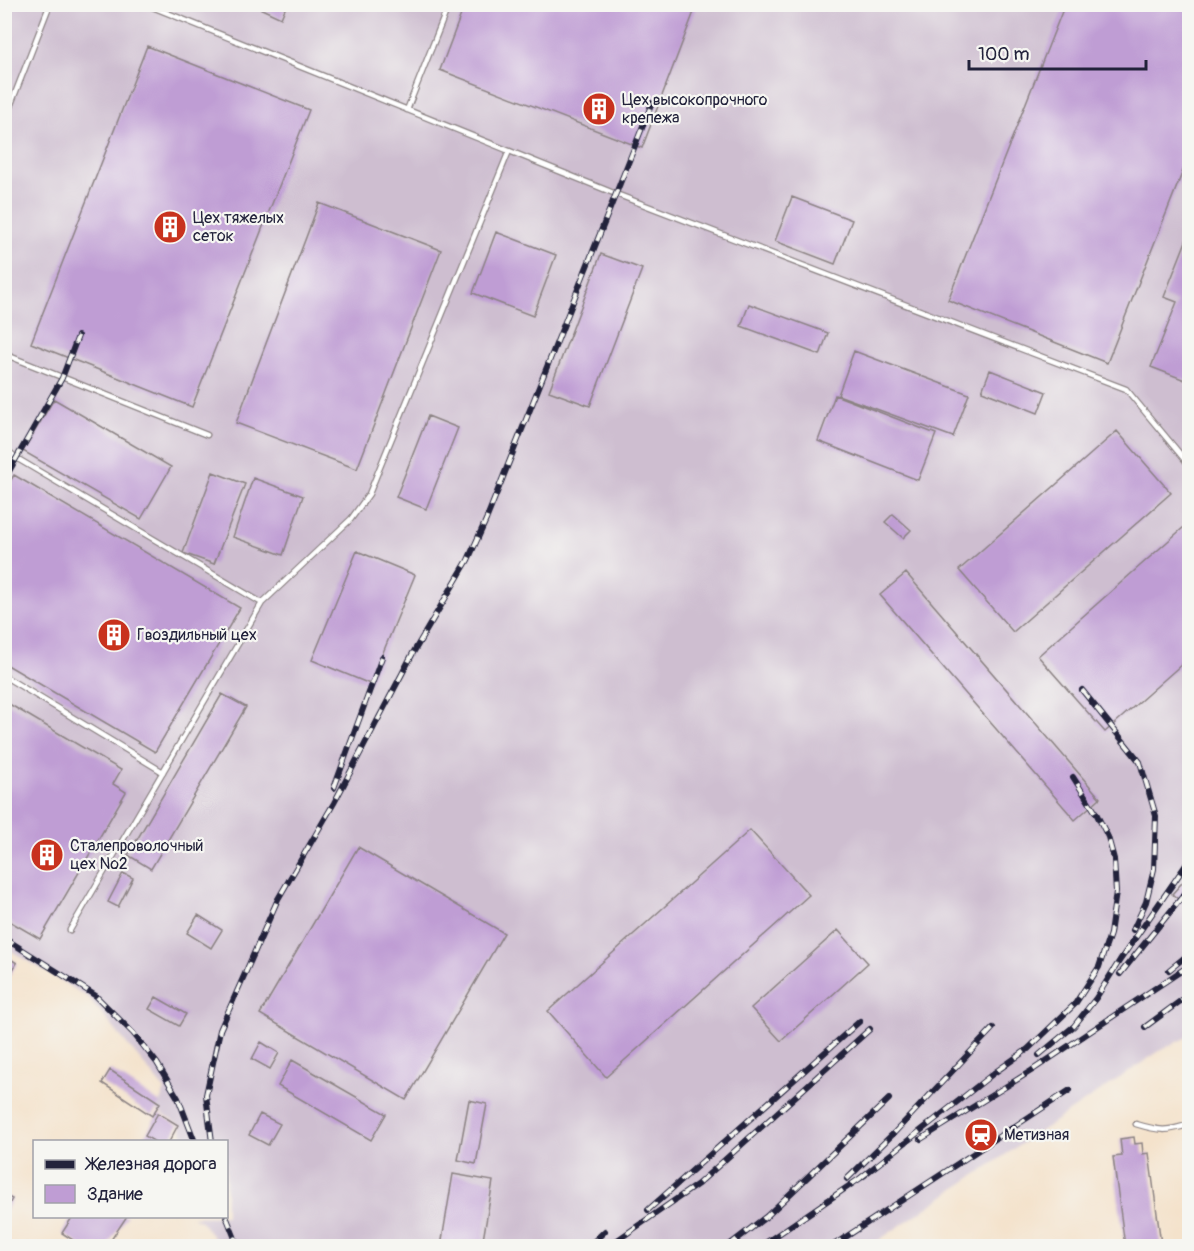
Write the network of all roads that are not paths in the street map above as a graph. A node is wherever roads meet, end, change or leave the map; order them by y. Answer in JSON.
{"nodes":[{"id":1,"x":50,"y":4,"type":"edge"},
{"id":2,"x":145,"y":4,"type":"edge"},
{"id":3,"x":449,"y":4,"type":"edge"},
{"id":4,"x":407,"y":110,"type":"junction"},
{"id":5,"x":4,"y":122,"type":"edge"},
{"id":6,"x":509,"y":151,"type":"junction"},
{"id":7,"x":4,"y":354,"type":"edge"},
{"id":8,"x":207,"y":435,"type":"dead end"},
{"id":9,"x":4,"y":443,"type":"edge"},
{"id":10,"x":1190,"y":466,"type":"edge"},
{"id":11,"x":262,"y":603,"type":"junction"},
{"id":12,"x":4,"y":676,"type":"edge"},
{"id":13,"x":163,"y":772,"type":"junction"},
{"id":14,"x":70,"y":930,"type":"dead end"},
{"id":15,"x":1136,"y":1124,"type":"dead end"},
{"id":16,"x":1190,"y":1124,"type":"edge"}],
"edges":[{"from":1,"to":5,"type":"lane"},
{"from":2,"to":4,"type":"lane"},
{"from":3,"to":4,"type":"lane"},
{"from":4,"to":6,"type":"lane"},
{"from":6,"to":10,"type":"lane"},
{"from":6,"to":11,"type":"lane"},
{"from":7,"to":8,"type":"lane"},
{"from":9,"to":11,"type":"lane"},
{"from":11,"to":13,"type":"lane"},
{"from":12,"to":13,"type":"lane"},
{"from":13,"to":14,"type":"lane"},
{"from":15,"to":16,"type":"lane"}]}
